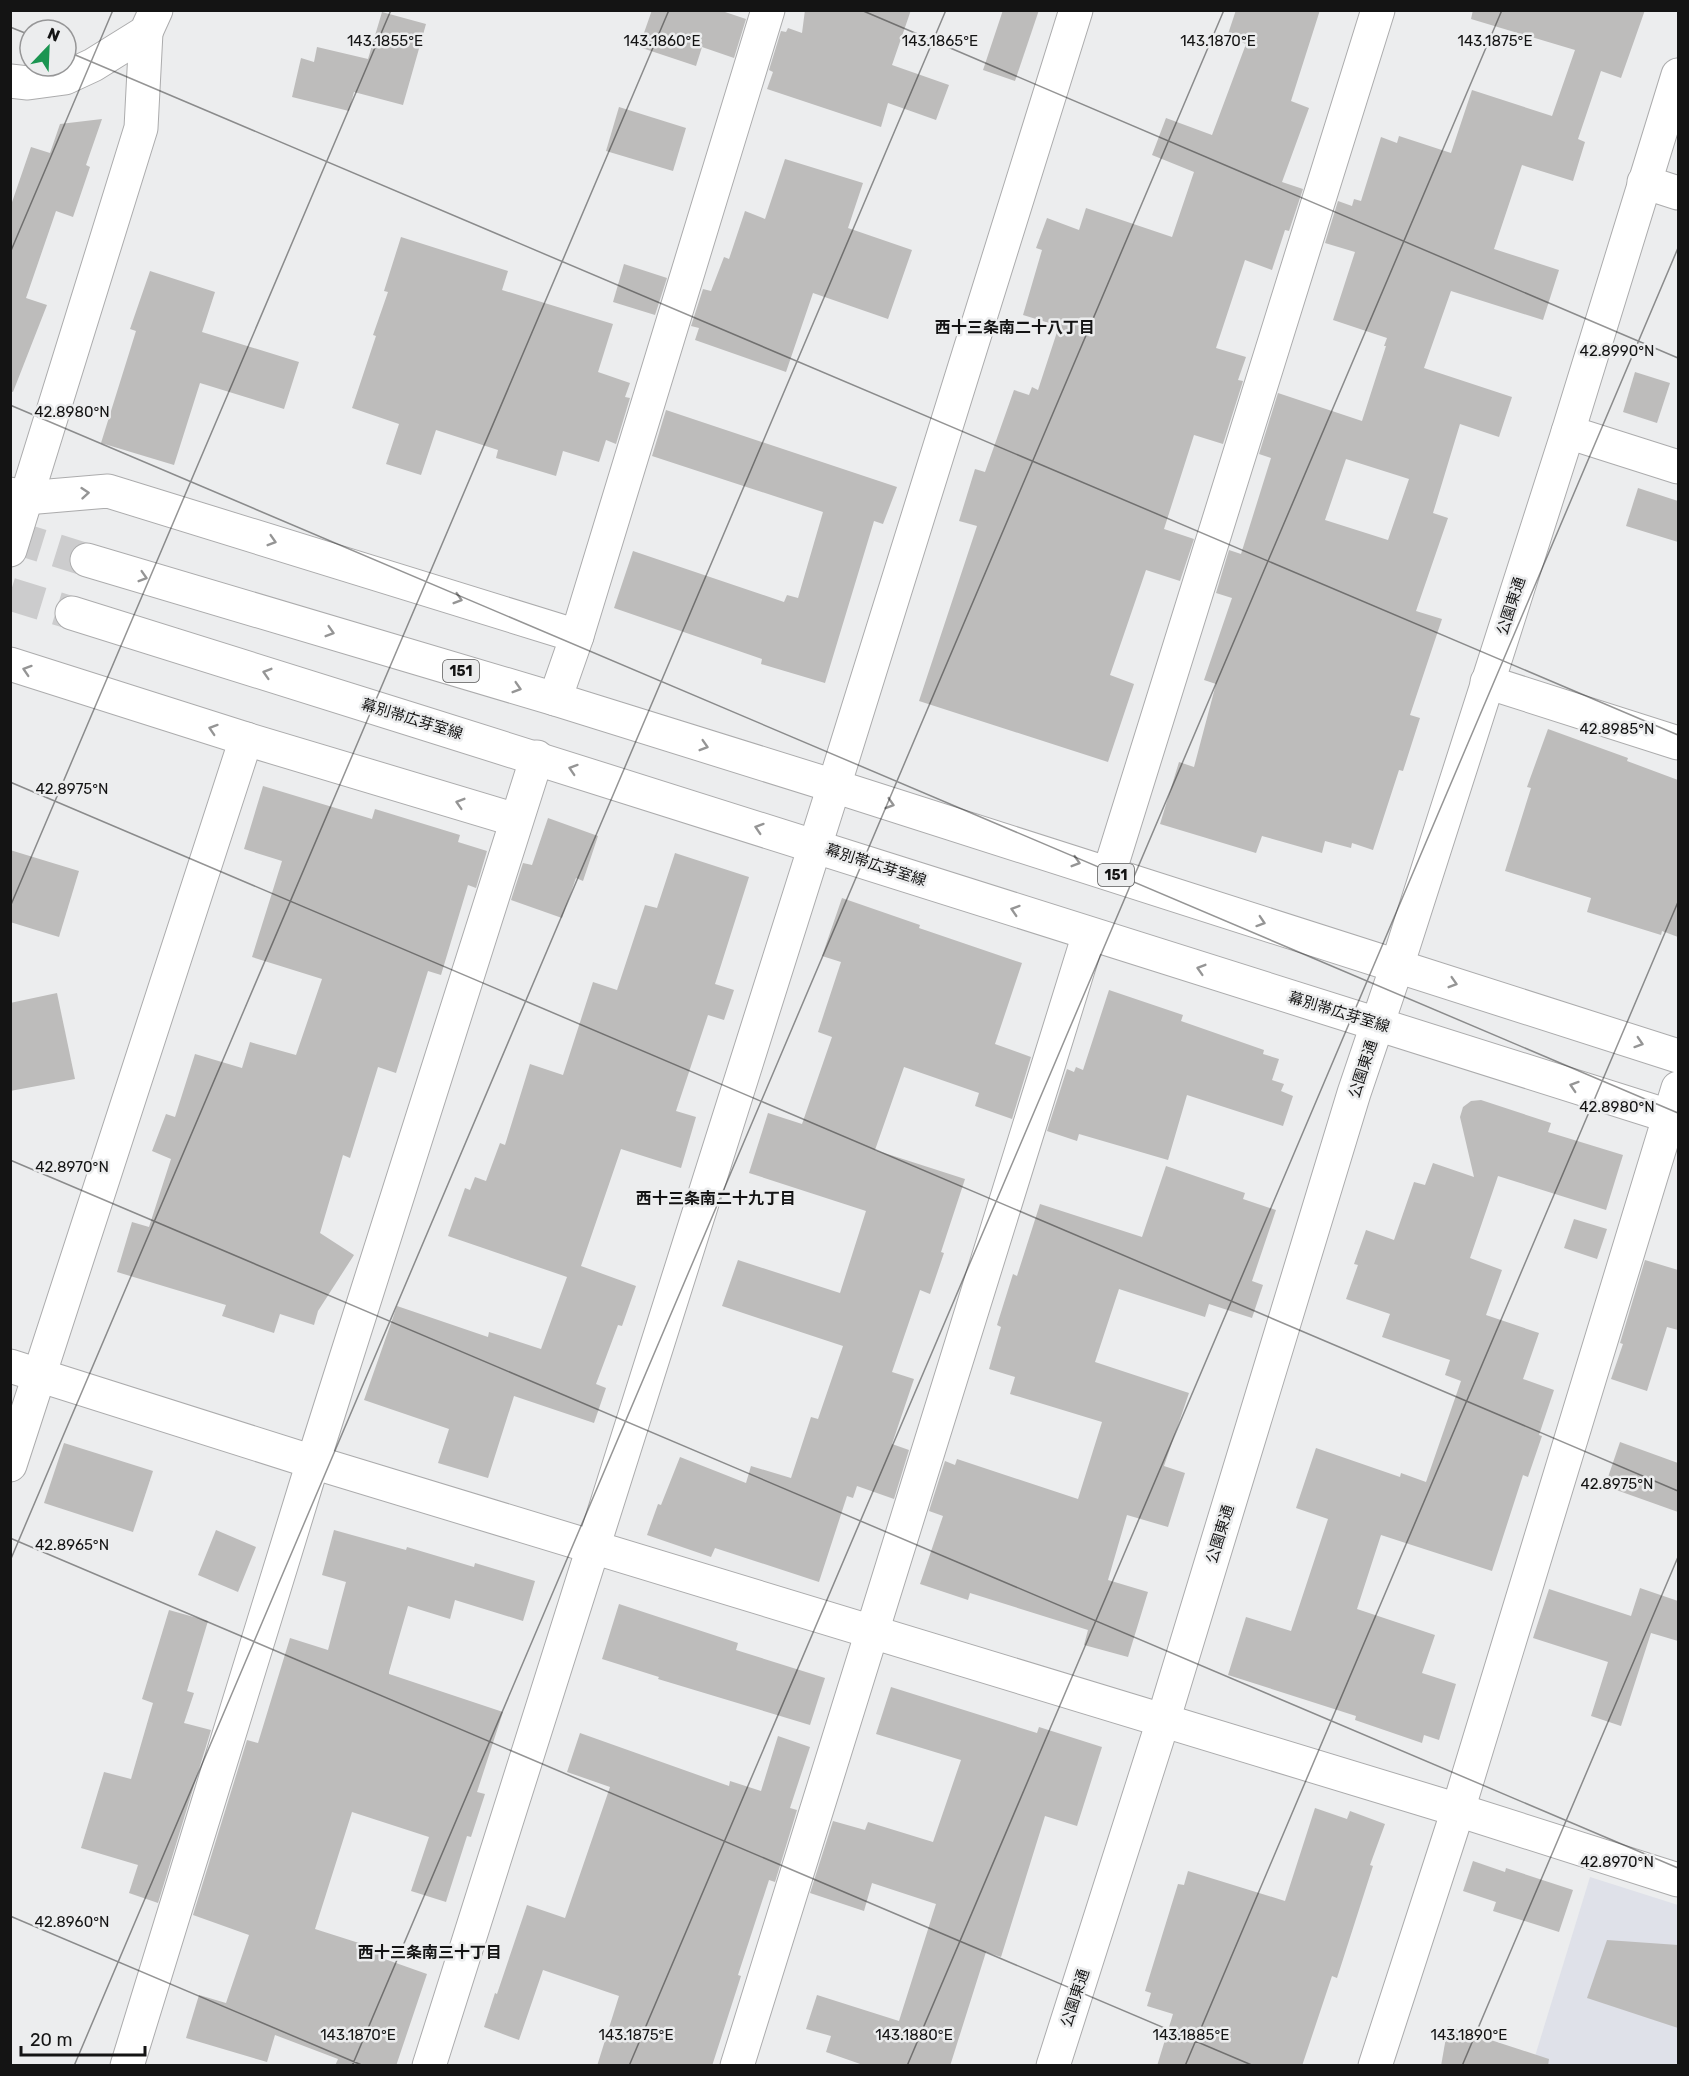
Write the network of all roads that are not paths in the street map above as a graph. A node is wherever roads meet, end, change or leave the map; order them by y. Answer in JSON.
{"nodes":[{"id":1,"x":768,"y":10,"type":"edge"},
{"id":2,"x":1076,"y":10,"type":"edge"},
{"id":3,"x":1378,"y":10,"type":"edge"},
{"id":4,"x":151,"y":21,"type":"edge"},
{"id":5,"x":1678,"y":75,"type":"edge"},
{"id":6,"x":10,"y":81,"type":"edge"},
{"id":7,"x":1644,"y":182,"type":"junction"},
{"id":8,"x":1678,"y":193,"type":"edge"},
{"id":9,"x":1568,"y":432,"type":"junction"},
{"id":10,"x":1678,"y":467,"type":"edge"},
{"id":11,"x":18,"y":496,"type":"edge"},
{"id":12,"x":10,"y":550,"type":"edge"},
{"id":13,"x":87,"y":560,"type":"tunnel mouth"},
{"id":14,"x":72,"y":613,"type":"tunnel mouth"},
{"id":15,"x":577,"y":636,"type":"junction"},
{"id":16,"x":10,"y":664,"type":"edge"},
{"id":17,"x":1487,"y":682,"type":"junction"},
{"id":18,"x":555,"y":699,"type":"junction"},
{"id":19,"x":246,"y":739,"type":"junction"},
{"id":20,"x":1678,"y":743,"type":"edge"},
{"id":21,"x":537,"y":757,"type":"junction"},
{"id":22,"x":834,"y":786,"type":"junction"},
{"id":23,"x":516,"y":820,"type":"junction"},
{"id":24,"x":815,"y":845,"type":"junction"},
{"id":25,"x":1109,"y":873,"type":"junction"},
{"id":26,"x":1089,"y":934,"type":"junction"},
{"id":27,"x":1397,"y":966,"type":"junction"},
{"id":28,"x":1378,"y":1024,"type":"junction"},
{"id":29,"x":1678,"y":1056,"type":"edge"},
{"id":30,"x":1676,"y":1108,"type":"edge"},
{"id":31,"x":25,"y":1370,"type":"edge"},
{"id":32,"x":314,"y":1462,"type":"junction"},
{"id":33,"x":10,"y":1466,"type":"edge"},
{"id":34,"x":592,"y":1548,"type":"junction"},
{"id":35,"x":872,"y":1633,"type":"junction"},
{"id":36,"x":1163,"y":1721,"type":"junction"},
{"id":37,"x":1458,"y":1810,"type":"junction"},
{"id":38,"x":1678,"y":1880,"type":"edge"},
{"id":39,"x":127,"y":2066,"type":"edge"},
{"id":40,"x":429,"y":2066,"type":"edge"},
{"id":41,"x":737,"y":2066,"type":"edge"},
{"id":42,"x":1053,"y":2066,"type":"edge"},
{"id":43,"x":1375,"y":2066,"type":"edge"}],
"edges":[{"from":1,"to":15,"type":"street"},
{"from":2,"to":22,"type":"street"},
{"from":3,"to":25,"type":"street"},
{"from":4,"to":6,"type":"street"},
{"from":4,"to":11,"type":"street"},
{"from":5,"to":7,"type":"street","name":"公園東通"},
{"from":7,"to":8,"type":"street"},
{"from":7,"to":9,"type":"street","name":"公園東通"},
{"from":9,"to":10,"type":"street"},
{"from":9,"to":17,"type":"street","name":"公園東通"},
{"from":11,"to":12,"type":"street"},
{"from":11,"to":15,"type":"street","one_way":true},
{"from":13,"to":18,"type":"street","number":"151","one_way":true},
{"from":21,"to":14,"type":"street","name":"幕別帯広芽室線","one_way":true},
{"from":15,"to":18,"type":"street"},
{"from":19,"to":16,"type":"street","one_way":true},
{"from":17,"to":20,"type":"street"},
{"from":17,"to":27,"type":"street","name":"公園東通"},
{"from":18,"to":22,"type":"street","number":"151","one_way":true},
{"from":23,"to":19,"type":"street","one_way":true},
{"from":19,"to":31,"type":"street"},
{"from":21,"to":23,"type":"street"},
{"from":24,"to":21,"type":"street","name":"幕別帯広芽室線","one_way":true},
{"from":22,"to":24,"type":"street"},
{"from":22,"to":25,"type":"street","number":"151","one_way":true},
{"from":23,"to":32,"type":"street"},
{"from":26,"to":24,"type":"street","name":"幕別帯広芽室線","one_way":true},
{"from":24,"to":34,"type":"street"},
{"from":25,"to":27,"type":"street","number":"151","one_way":true},
{"from":28,"to":26,"type":"street","name":"幕別帯広芽室線","one_way":true},
{"from":26,"to":35,"type":"street"},
{"from":27,"to":28,"type":"street","name":"公園東通"},
{"from":27,"to":29,"type":"street","number":"151","one_way":true},
{"from":30,"to":28,"type":"street","name":"幕別帯広芽室線","one_way":true},
{"from":28,"to":36,"type":"street","name":"公園東通"},
{"from":30,"to":37,"type":"street"},
{"from":31,"to":32,"type":"street"},
{"from":31,"to":33,"type":"street"},
{"from":32,"to":34,"type":"street"},
{"from":32,"to":39,"type":"street"},
{"from":34,"to":35,"type":"street"},
{"from":34,"to":40,"type":"street"},
{"from":35,"to":36,"type":"street"},
{"from":35,"to":41,"type":"street"},
{"from":36,"to":37,"type":"street"},
{"from":36,"to":42,"type":"street","name":"公園東通"},
{"from":37,"to":38,"type":"street"},
{"from":37,"to":43,"type":"street"}]}
